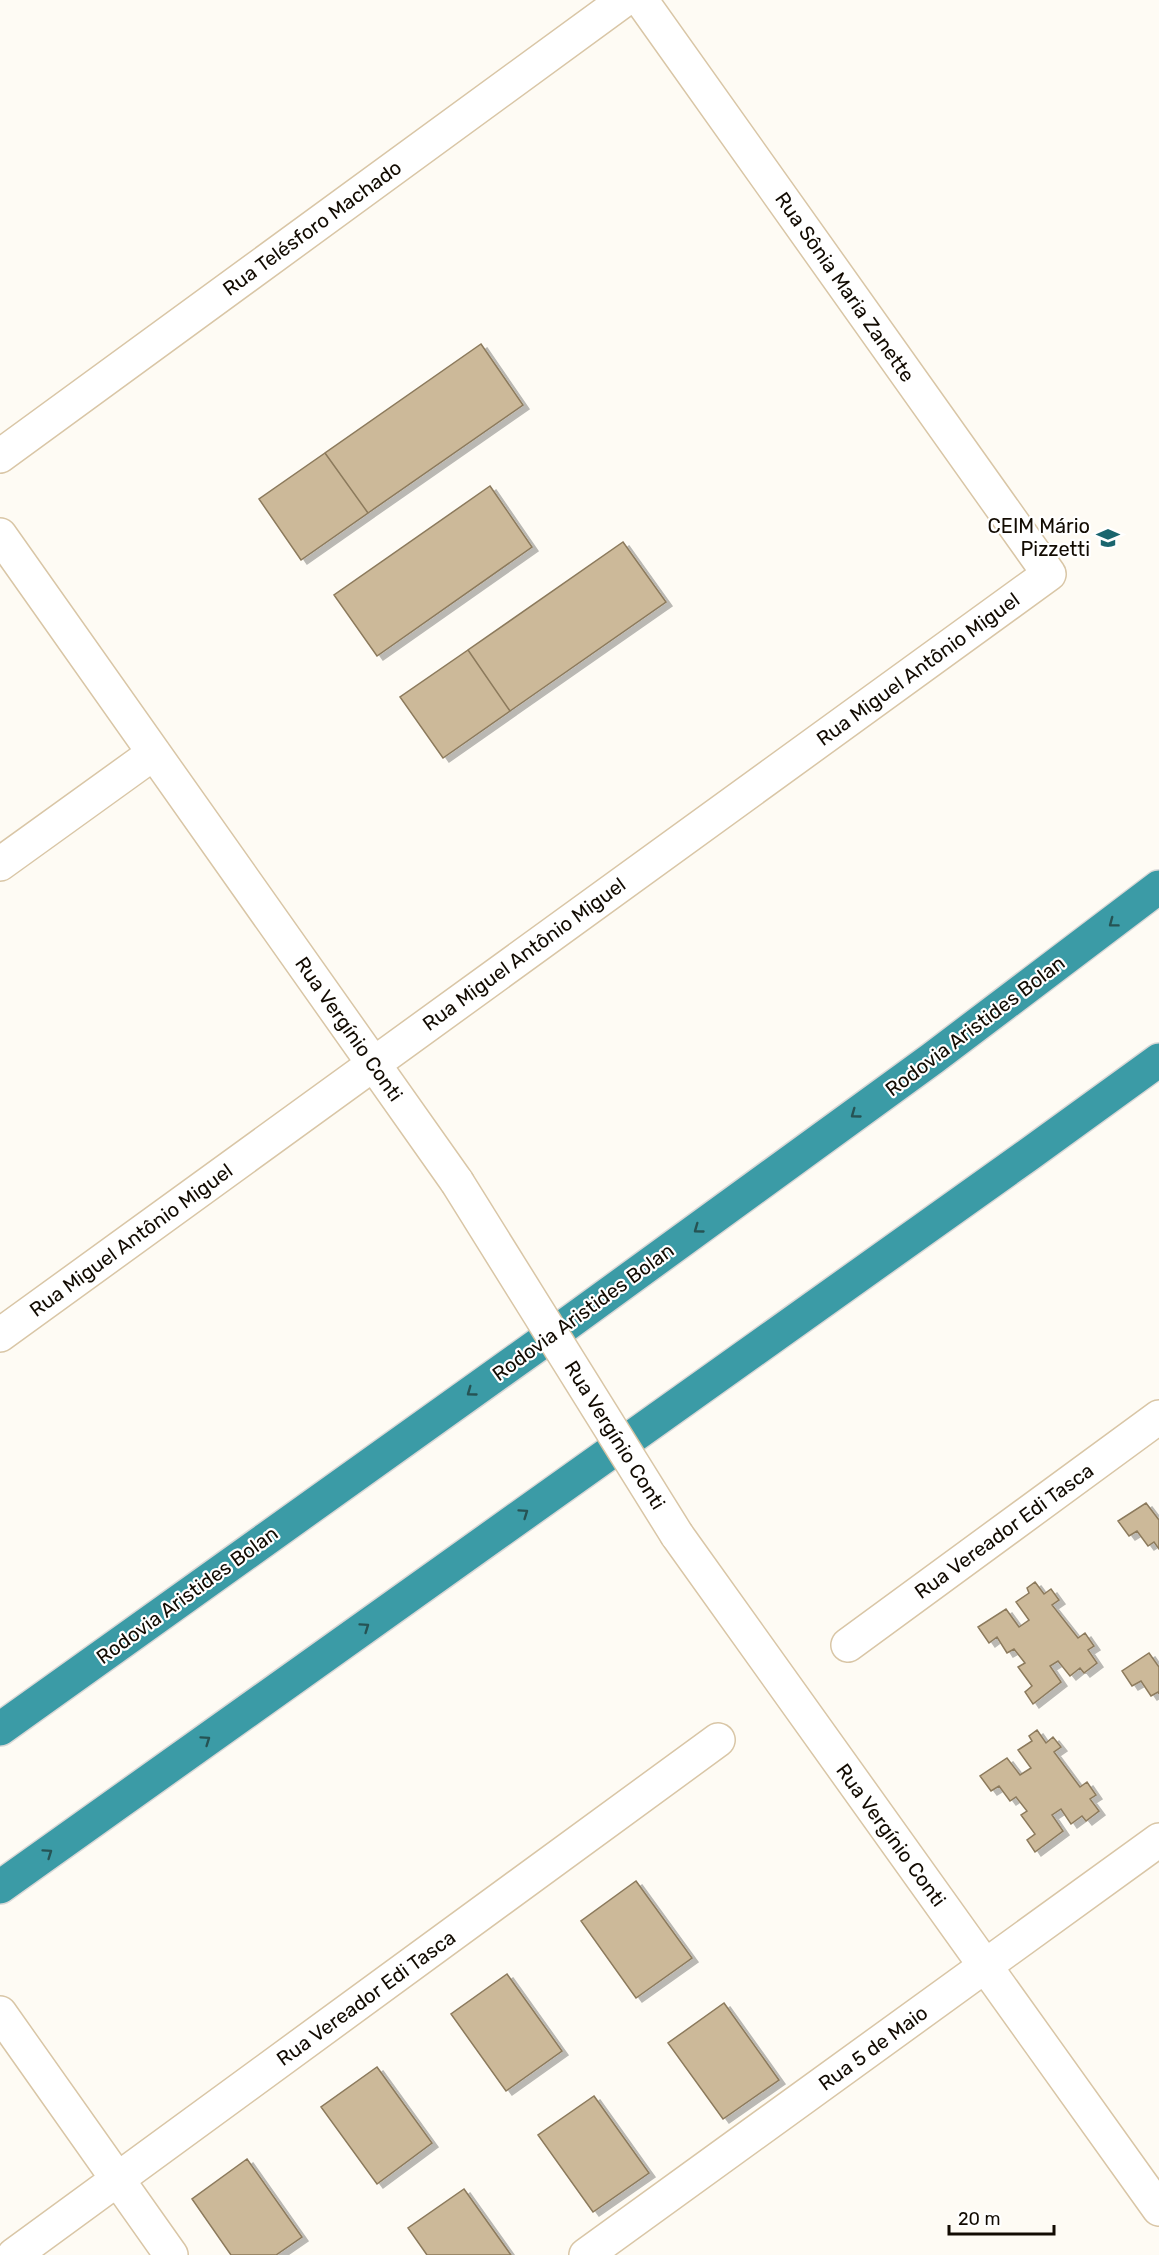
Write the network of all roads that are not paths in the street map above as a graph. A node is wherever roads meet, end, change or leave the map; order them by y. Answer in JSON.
{"nodes":[{"id":1,"x":624,"y":0,"type":"edge"},
{"id":2,"x":641,"y":0,"type":"edge"},
{"id":3,"x":0,"y":456,"type":"edge"},
{"id":4,"x":0,"y":535,"type":"edge"},
{"id":5,"x":1049,"y":574,"type":"joint"},
{"id":6,"x":154,"y":753,"type":"junction"},
{"id":7,"x":0,"y":864,"type":"edge"},
{"id":8,"x":1159,"y":887,"type":"edge"},
{"id":9,"x":1159,"y":1060,"type":"edge"},
{"id":10,"x":373,"y":1063,"type":"junction"},
{"id":11,"x":0,"y":1335,"type":"edge"},
{"id":12,"x":1159,"y":1417,"type":"edge"},
{"id":13,"x":848,"y":1645,"type":"dead end"},
{"id":14,"x":0,"y":1729,"type":"edge"},
{"id":15,"x":718,"y":1740,"type":"dead end"},
{"id":16,"x":1159,"y":1840,"type":"edge"},
{"id":17,"x":0,"y":1887,"type":"edge"},
{"id":18,"x":985,"y":1966,"type":"junction"},
{"id":19,"x":0,"y":2013,"type":"edge"},
{"id":20,"x":117,"y":2180,"type":"junction"},
{"id":21,"x":1159,"y":2209,"type":"edge"},
{"id":22,"x":14,"y":2255,"type":"edge"},
{"id":23,"x":171,"y":2255,"type":"edge"},
{"id":24,"x":586,"y":2255,"type":"edge"}],
"edges":[{"from":1,"to":3,"type":"street","name":"Rua Telésforo Machado"},
{"from":2,"to":5,"type":"street","name":"Rua Sônia Maria Zanette"},
{"from":4,"to":6,"type":"street","name":"Rua Vergínio Conti"},
{"from":5,"to":10,"type":"street","name":"Rua Miguel Antônio Miguel"},
{"from":6,"to":7,"type":"street"},
{"from":6,"to":10,"type":"street","name":"Rua Vergínio Conti"},
{"from":8,"to":14,"type":"highway","name":"Rodovia Aristides Bolan","one_way":true},
{"from":17,"to":9,"type":"highway","one_way":true},
{"from":10,"to":11,"type":"street","name":"Rua Miguel Antônio Miguel"},
{"from":10,"to":18,"type":"street","name":"Rua Vergínio Conti","bridge":true},
{"from":12,"to":13,"type":"street","name":"Rua Vereador Edi Tasca"},
{"from":15,"to":20,"type":"street","name":"Rua Vereador Edi Tasca"},
{"from":16,"to":18,"type":"street","name":"Rua 5 de Maio"},
{"from":18,"to":21,"type":"street","name":"Rua Vergínio Conti"},
{"from":18,"to":24,"type":"street","name":"Rua 5 de Maio"},
{"from":19,"to":20,"type":"street"},
{"from":20,"to":22,"type":"street","name":"Rua Vereador Edi Tasca"},
{"from":20,"to":23,"type":"street"}]}
